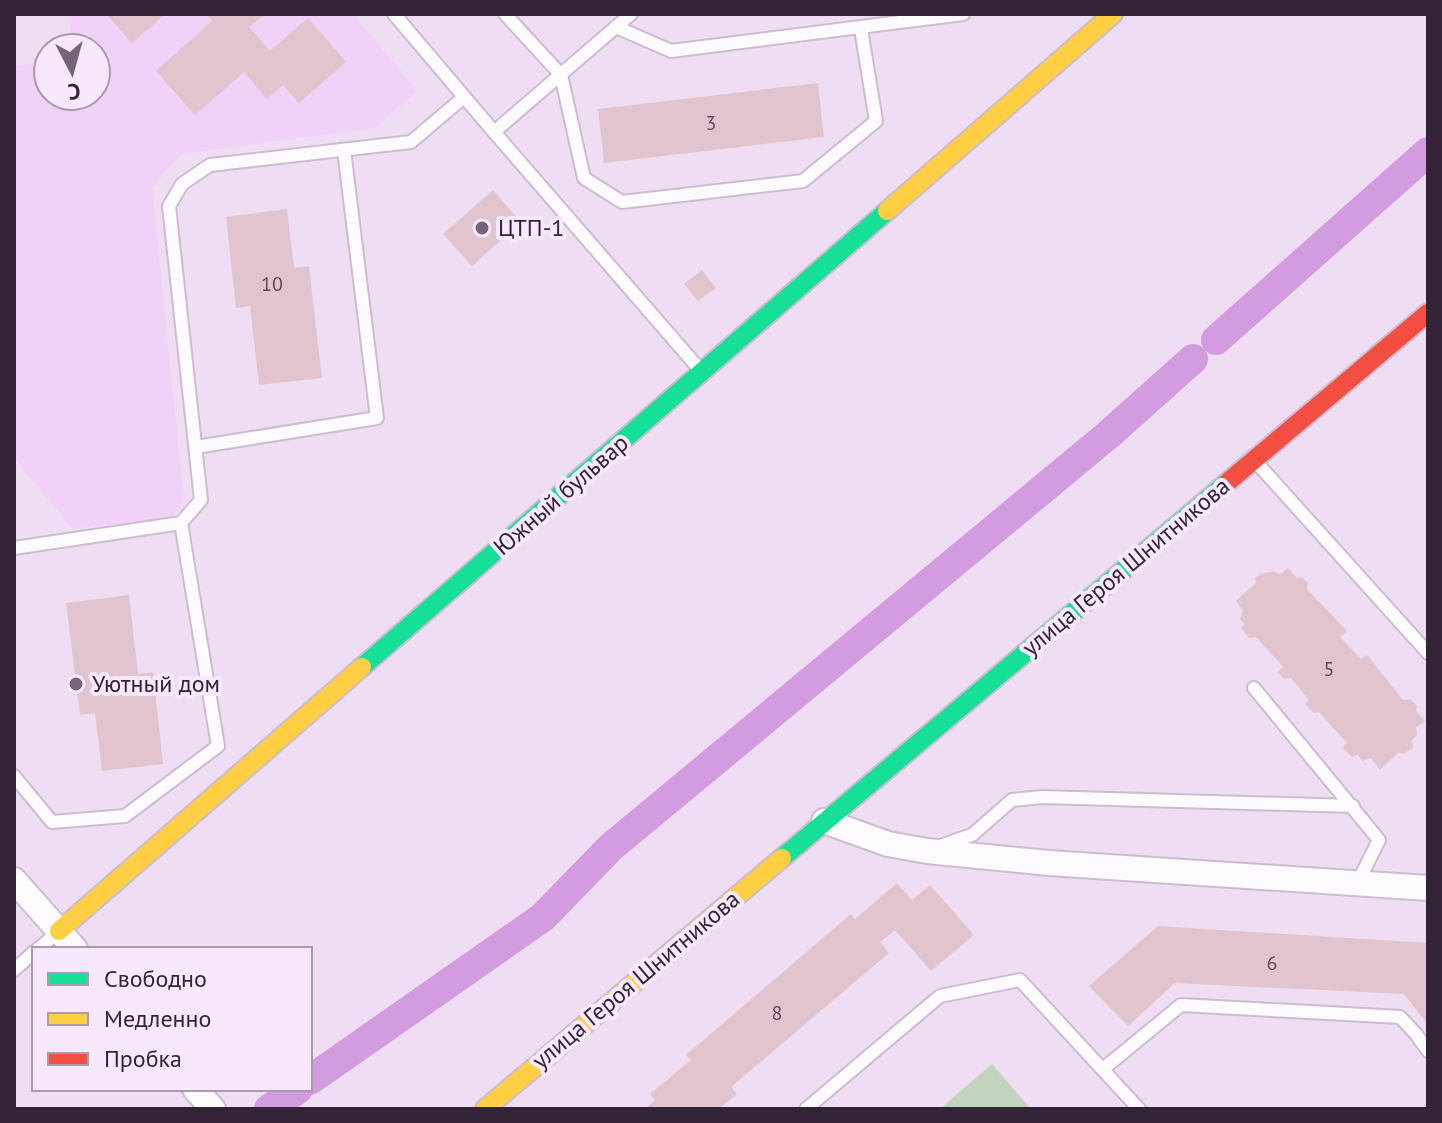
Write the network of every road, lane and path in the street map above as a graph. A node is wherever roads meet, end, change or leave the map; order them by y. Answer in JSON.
{"nodes":[{"id":1,"x":394,"y":14,"type":"edge"},
{"id":2,"x":505,"y":14,"type":"edge"},
{"id":3,"x":631,"y":14,"type":"edge"},
{"id":4,"x":963,"y":14,"type":"edge"},
{"id":5,"x":1113,"y":14,"type":"edge"},
{"id":6,"x":616,"y":27,"type":"junction"},
{"id":7,"x":861,"y":29,"type":"junction"},
{"id":8,"x":561,"y":75,"type":"junction"},
{"id":9,"x":464,"y":97,"type":"junction"},
{"id":10,"x":494,"y":132,"type":"junction"},
{"id":11,"x":344,"y":150,"type":"junction"},
{"id":12,"x":1428,"y":313,"type":"edge"},
{"id":13,"x":702,"y":372,"type":"junction"},
{"id":14,"x":196,"y":447,"type":"junction"},
{"id":15,"x":1254,"y":459,"type":"junction"},
{"id":16,"x":181,"y":523,"type":"junction"},
{"id":17,"x":14,"y":548,"type":"edge"},
{"id":18,"x":1428,"y":653,"type":"edge"},
{"id":19,"x":1254,"y":688,"type":"dead end"},
{"id":20,"x":14,"y":776,"type":"edge"},
{"id":21,"x":1353,"y":806,"type":"junction"},
{"id":22,"x":824,"y":821,"type":"junction"},
{"id":23,"x":927,"y":851,"type":"junction"},
{"id":24,"x":14,"y":880,"type":"edge"},
{"id":25,"x":1357,"y":884,"type":"junction"},
{"id":26,"x":1428,"y":888,"type":"edge"},
{"id":27,"x":67,"y":940,"type":"edge"},
{"id":28,"x":47,"y":947,"type":"edge"},
{"id":29,"x":32,"y":954,"type":"edge"},
{"id":30,"x":14,"y":970,"type":"edge"},
{"id":31,"x":1428,"y":1051,"type":"edge"},
{"id":32,"x":1103,"y":1069,"type":"junction"},
{"id":33,"x":197,"y":1091,"type":"edge"},
{"id":34,"x":213,"y":1109,"type":"edge"},
{"id":35,"x":485,"y":1109,"type":"edge"},
{"id":36,"x":806,"y":1109,"type":"edge"},
{"id":37,"x":1139,"y":1109,"type":"edge"}],
"edges":[{"from":1,"to":9,"type":"lane"},
{"from":2,"to":8,"type":"lane"},
{"from":3,"to":6,"type":"lane"},
{"from":4,"to":7,"type":"lane"},
{"from":5,"to":13,"type":"street","name":"Южный бульвар"},
{"from":6,"to":7,"type":"lane"},
{"from":6,"to":8,"type":"lane"},
{"from":7,"to":8,"type":"lane"},
{"from":8,"to":10,"type":"lane"},
{"from":9,"to":10,"type":"lane"},
{"from":9,"to":11,"type":"lane"},
{"from":10,"to":13,"type":"lane"},
{"from":11,"to":14,"type":"lane"},
{"from":11,"to":14,"type":"lane"},
{"from":12,"to":15,"type":"street","name":"улица Героя Шнитникова"},
{"from":13,"to":27,"type":"street","name":"Южный бульвар"},
{"from":14,"to":16,"type":"lane"},
{"from":15,"to":18,"type":"lane"},
{"from":15,"to":22,"type":"street","name":"улица Героя Шнитникова"},
{"from":16,"to":17,"type":"lane"},
{"from":16,"to":20,"type":"lane"},
{"from":19,"to":21,"type":"lane"},
{"from":21,"to":23,"type":"lane"},
{"from":21,"to":25,"type":"lane"},
{"from":22,"to":23,"type":"street"},
{"from":22,"to":35,"type":"street","name":"улица Героя Шнитникова"},
{"from":23,"to":25,"type":"street"},
{"from":24,"to":27,"type":"street"},
{"from":25,"to":26,"type":"street"},
{"from":27,"to":28,"type":"lane"},
{"from":29,"to":30,"type":"lane"},
{"from":31,"to":32,"type":"lane"},
{"from":32,"to":36,"type":"lane"},
{"from":32,"to":37,"type":"lane"},
{"from":33,"to":34,"type":"street"}]}
